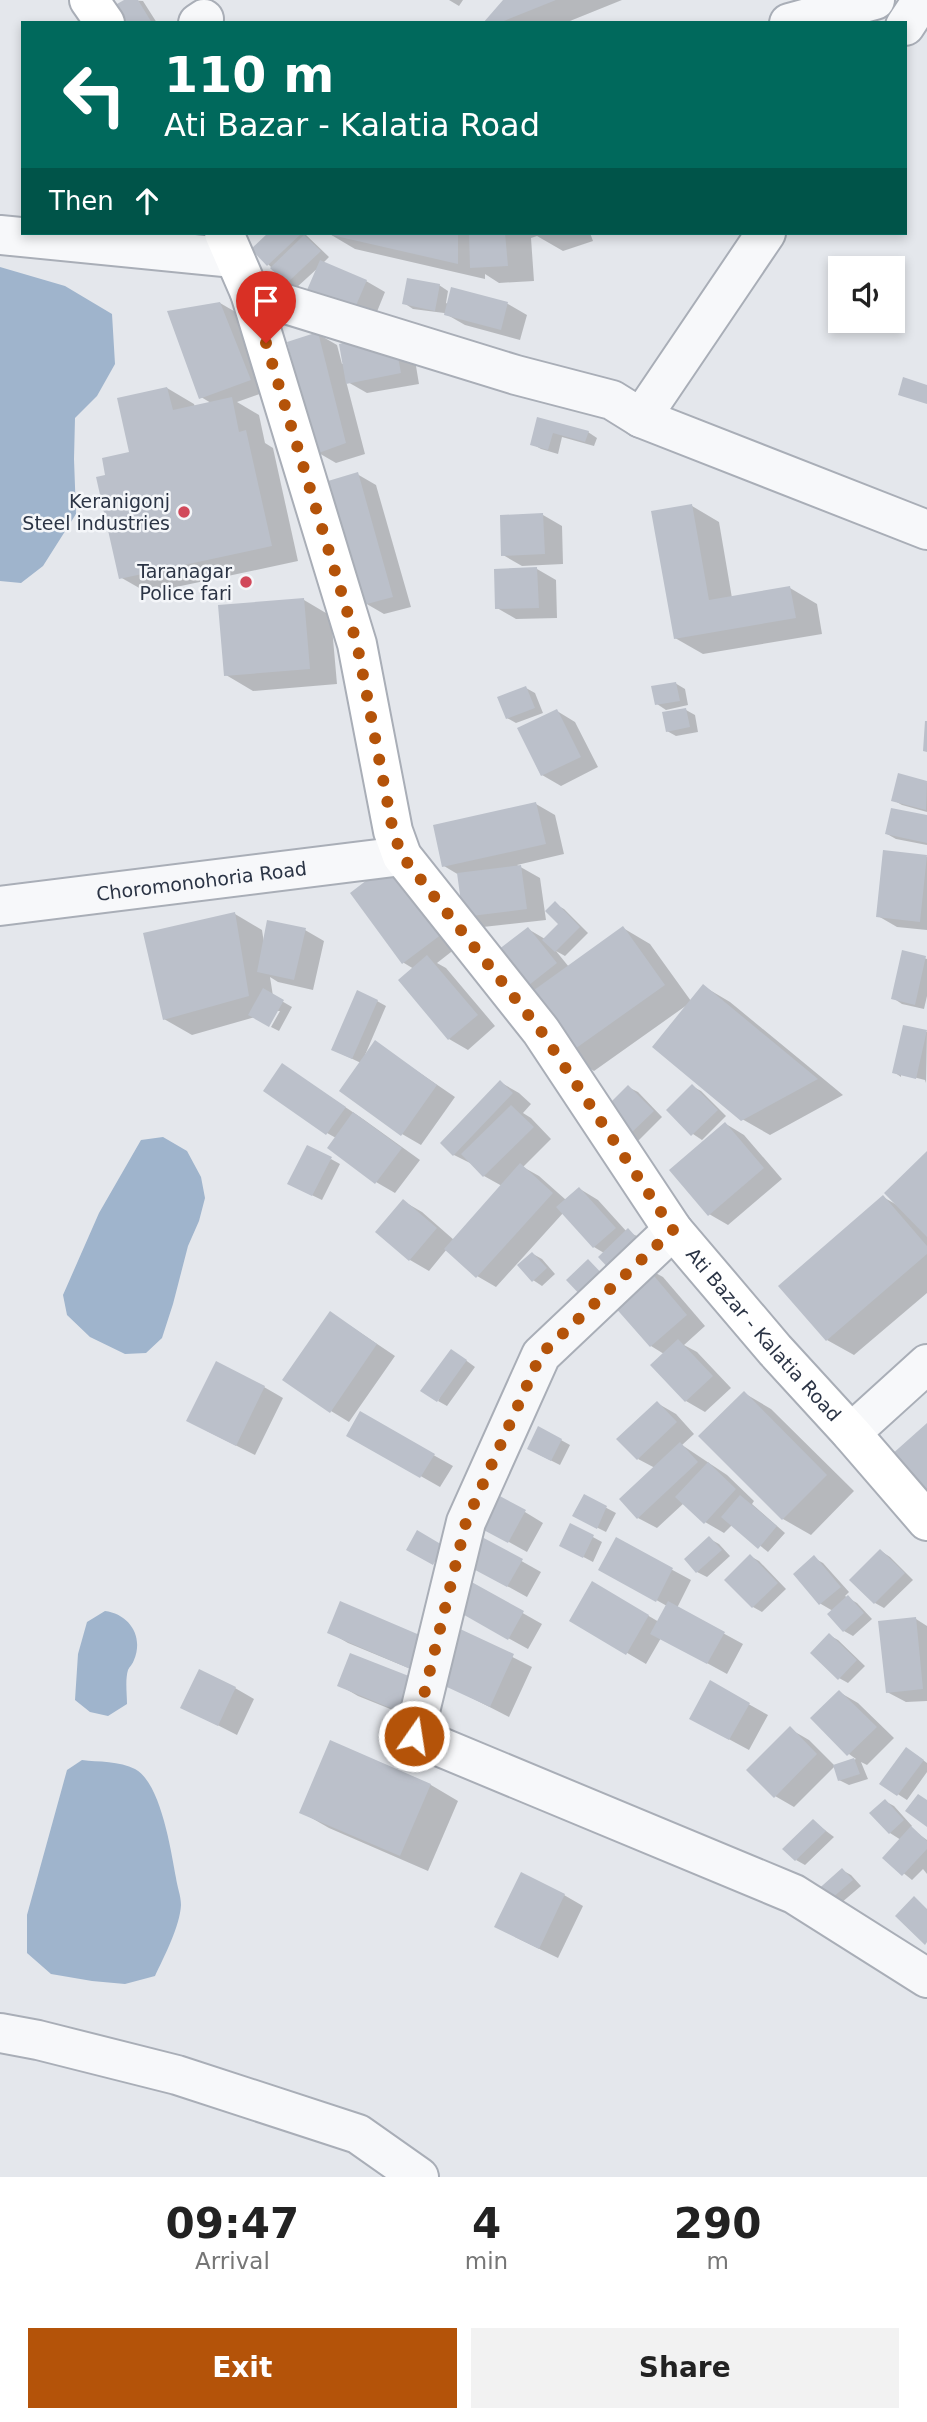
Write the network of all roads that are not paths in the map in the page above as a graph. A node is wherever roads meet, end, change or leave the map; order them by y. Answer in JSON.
{"nodes":[{"id":1,"x":89,"y":0,"type":"edge"},
{"id":2,"x":876,"y":0,"type":"edge"},
{"id":3,"x":922,"y":0,"type":"edge"},
{"id":4,"x":104,"y":21,"type":"edge"},
{"id":5,"x":797,"y":21,"type":"edge"},
{"id":6,"x":907,"y":23,"type":"edge"},
{"id":7,"x":0,"y":234,"type":"edge"},
{"id":8,"x":764,"y":235,"type":"edge"},
{"id":9,"x":229,"y":245,"type":"edge"},
{"id":10,"x":250,"y":293,"type":"junction"},
{"id":11,"x":626,"y":409,"type":"junction"},
{"id":12,"x":927,"y":530,"type":"edge"},
{"id":13,"x":397,"y":843,"type":"junction"},
{"id":14,"x":0,"y":906,"type":"edge"},
{"id":15,"x":673,"y":1230,"type":"junction"},
{"id":16,"x":927,"y":1364,"type":"edge"},
{"id":17,"x":851,"y":1433,"type":"junction"},
{"id":18,"x":927,"y":1521,"type":"edge"},
{"id":19,"x":927,"y":1978,"type":"edge"},
{"id":20,"x":0,"y":2034,"type":"edge"},
{"id":21,"x":419,"y":2177,"type":"edge"}],
"edges":[{"from":1,"to":4,"type":"main road"},
{"from":2,"to":5,"type":"street"},
{"from":3,"to":6,"type":"street"},
{"from":7,"to":9,"type":"street"},
{"from":8,"to":11,"type":"street"},
{"from":9,"to":10,"type":"main road"},
{"from":10,"to":11,"type":"street"},
{"from":10,"to":13,"type":"main road"},
{"from":11,"to":12,"type":"street"},
{"from":13,"to":14,"type":"street","name":"Choromonohoria Road"},
{"from":13,"to":15,"type":"main road","name":"Ati Bazar - Kalatia Road"},
{"from":15,"to":17,"type":"main road","name":"Ati Bazar - Kalatia Road"},
{"from":15,"to":19,"type":"street"},
{"from":16,"to":17,"type":"street"},
{"from":17,"to":18,"type":"main road","name":"Ati Bazar - Kalatia Road"},
{"from":20,"to":21,"type":"street"}]}
